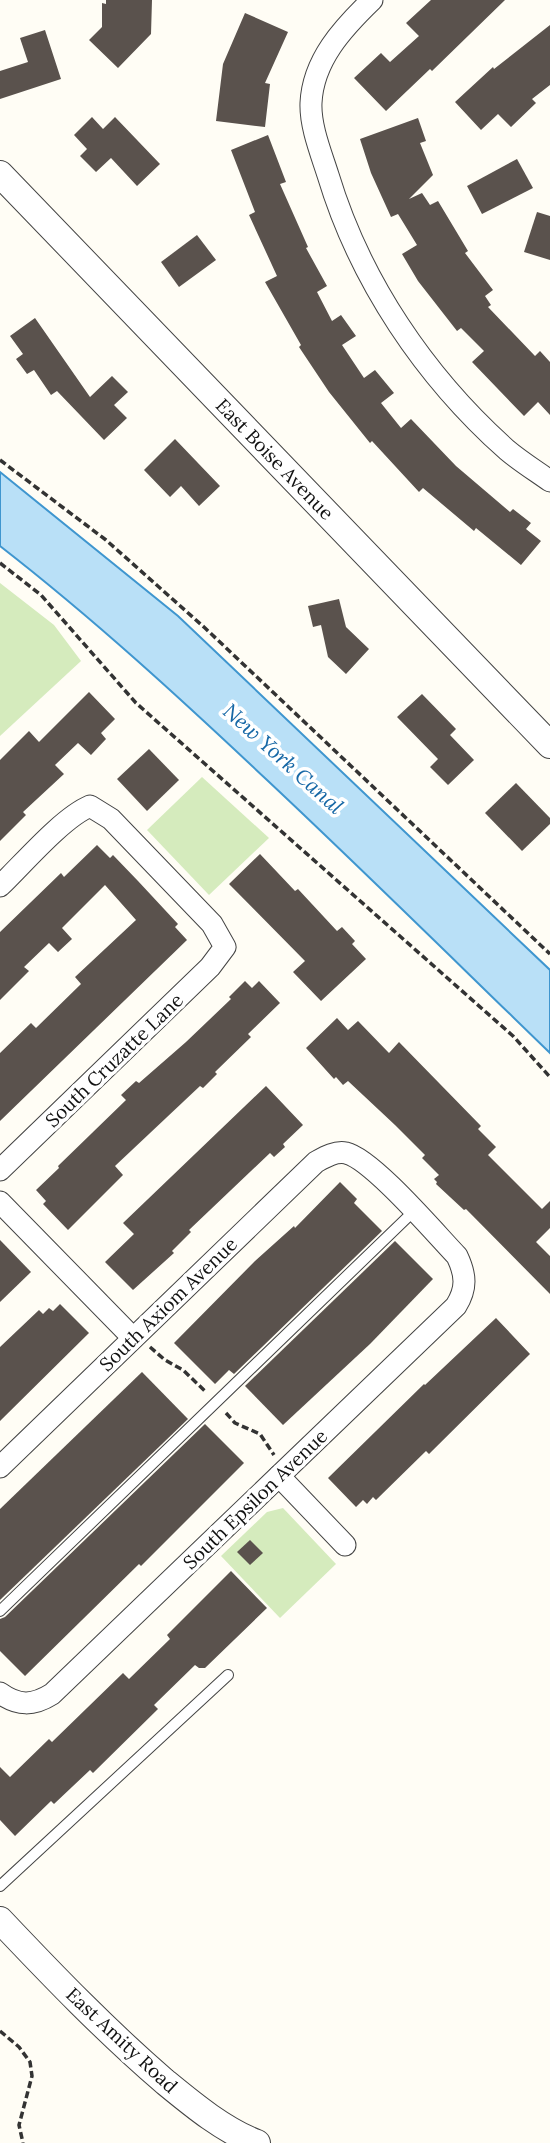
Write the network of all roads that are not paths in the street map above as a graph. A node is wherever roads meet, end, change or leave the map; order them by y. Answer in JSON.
{"nodes":[{"id":1,"x":372,"y":0,"type":"edge"},
{"id":2,"x":0,"y":174,"type":"edge"},
{"id":3,"x":550,"y":481,"type":"edge"},
{"id":4,"x":550,"y":745,"type":"edge"},
{"id":5,"x":0,"y":886,"type":"edge"},
{"id":6,"x":0,"y":1170,"type":"edge"},
{"id":7,"x":0,"y":1202,"type":"edge"},
{"id":8,"x":414,"y":1211,"type":"junction"},
{"id":9,"x":133,"y":1338,"type":"junction"},
{"id":10,"x":0,"y":1467,"type":"edge"},
{"id":11,"x":279,"y":1476,"type":"junction"},
{"id":12,"x":345,"y":1545,"type":"dead end"},
{"id":13,"x":0,"y":1611,"type":"edge"},
{"id":14,"x":229,"y":1675,"type":"dead end"},
{"id":15,"x":0,"y":1693,"type":"edge"},
{"id":16,"x":0,"y":1886,"type":"edge"},
{"id":17,"x":0,"y":1920,"type":"edge"},
{"id":18,"x":247,"y":2142,"type":"edge"}],
"edges":[{"from":1,"to":3,"type":"street"},
{"from":2,"to":4,"type":"street","name":"East Boise Avenue"},
{"from":5,"to":6,"type":"street","name":"South Cruzatte Lane"},
{"from":7,"to":9,"type":"street"},
{"from":8,"to":9,"type":"street","name":"South Axiom Avenue"},
{"from":8,"to":11,"type":"street","name":"South Epsilon Avenue"},
{"from":8,"to":13,"type":"lane"},
{"from":9,"to":10,"type":"street","name":"South Axiom Avenue"},
{"from":11,"to":12,"type":"street"},
{"from":11,"to":15,"type":"street","name":"South Epsilon Avenue"},
{"from":14,"to":16,"type":"lane"},
{"from":17,"to":18,"type":"street","name":"East Amity Road"}]}
